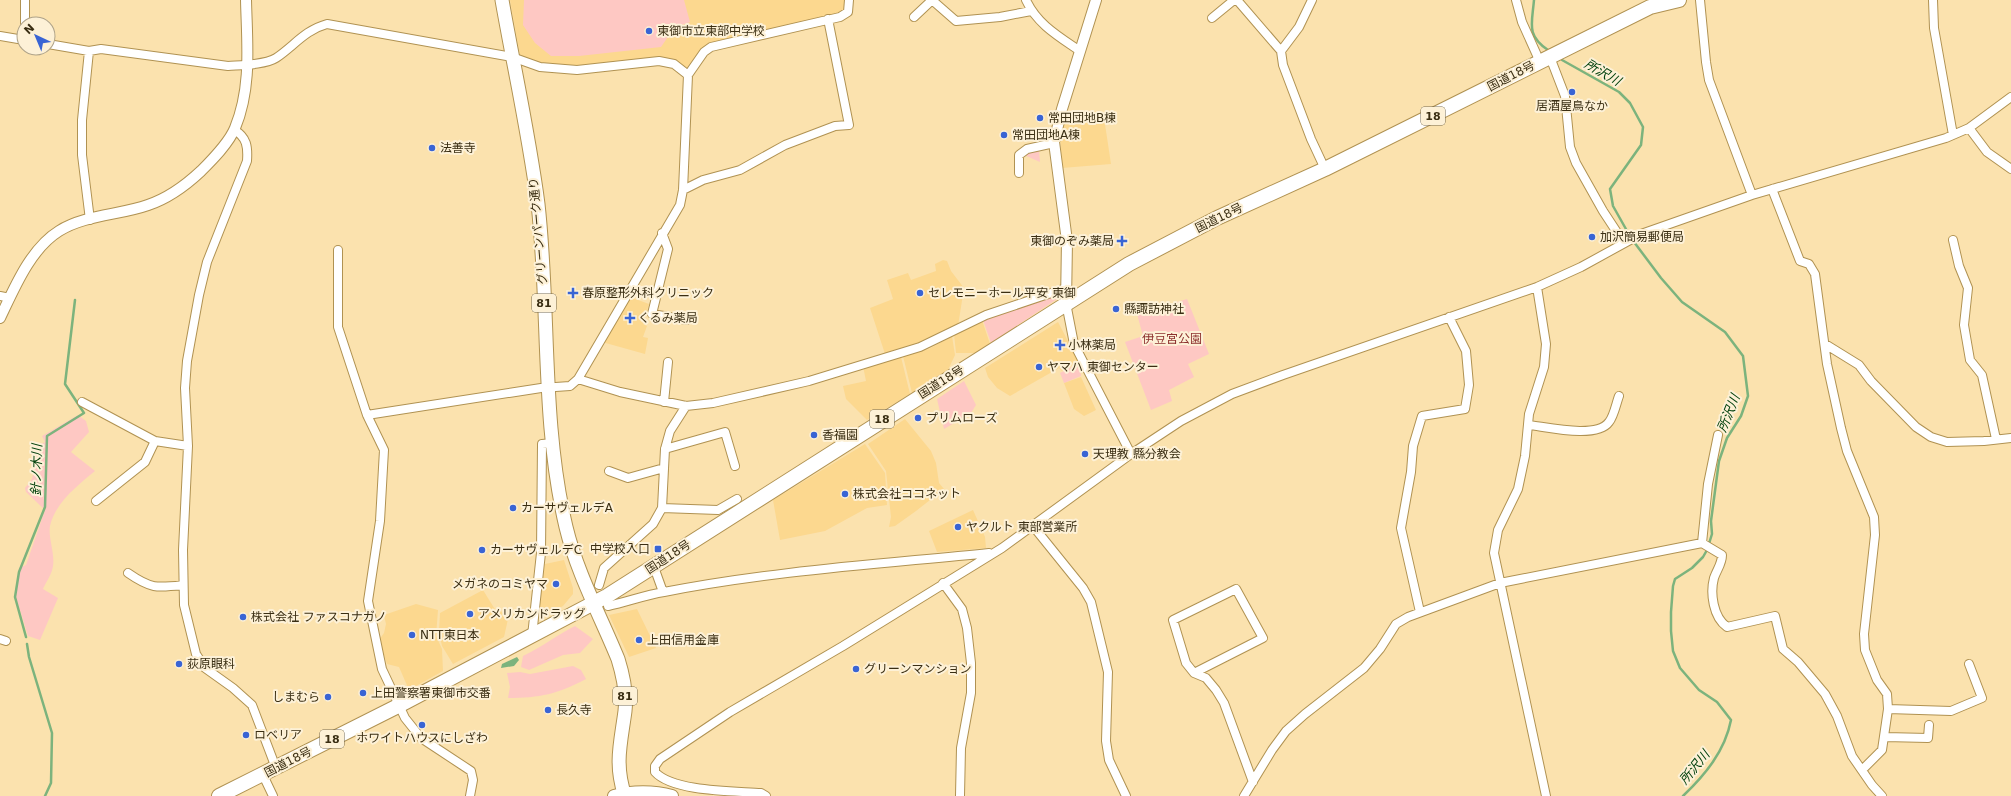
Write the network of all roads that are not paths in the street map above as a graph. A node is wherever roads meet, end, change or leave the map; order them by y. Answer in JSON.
{"nodes":[{"id":1,"x":25,"y":0,"type":"edge"},
{"id":2,"x":246,"y":0,"type":"edge"},
{"id":3,"x":502,"y":0,"type":"edge"},
{"id":4,"x":849,"y":0,"type":"edge"},
{"id":5,"x":1026,"y":0,"type":"edge"},
{"id":6,"x":1096,"y":0,"type":"edge"},
{"id":7,"x":1236,"y":0,"type":"edge"},
{"id":8,"x":1312,"y":0,"type":"edge"},
{"id":9,"x":1516,"y":0,"type":"edge"},
{"id":10,"x":1679,"y":0,"type":"edge"},
{"id":11,"x":1700,"y":0,"type":"edge"},
{"id":12,"x":1933,"y":0,"type":"edge"},
{"id":13,"x":1031,"y":11,"type":"junction"},
{"id":14,"x":25,"y":16,"type":"edge"},
{"id":15,"x":914,"y":17,"type":"dead end"},
{"id":16,"x":1212,"y":18,"type":"dead end"},
{"id":17,"x":828,"y":19,"type":"junction"},
{"id":18,"x":0,"y":36,"type":"edge"},
{"id":19,"x":16,"y":39,"type":"edge"},
{"id":20,"x":56,"y":45,"type":"edge"},
{"id":21,"x":89,"y":51,"type":"junction"},
{"id":22,"x":1080,"y":51,"type":"junction"},
{"id":23,"x":1282,"y":51,"type":"junction"},
{"id":24,"x":512,"y":57,"type":"junction"},
{"id":25,"x":1545,"y":60,"type":"junction"},
{"id":26,"x":248,"y":65,"type":"junction"},
{"id":27,"x":688,"y":75,"type":"junction"},
{"id":28,"x":2011,"y":97,"type":"edge"},
{"id":29,"x":1970,"y":128,"type":"junction"},
{"id":30,"x":234,"y":130,"type":"junction"},
{"id":31,"x":1952,"y":135,"type":"junction"},
{"id":32,"x":1054,"y":143,"type":"junction"},
{"id":33,"x":1325,"y":169,"type":"junction"},
{"id":34,"x":2011,"y":169,"type":"edge"},
{"id":35,"x":1019,"y":173,"type":"dead end"},
{"id":36,"x":1772,"y":189,"type":"junction"},
{"id":37,"x":682,"y":190,"type":"junction"},
{"id":38,"x":1752,"y":196,"type":"junction"},
{"id":39,"x":90,"y":220,"type":"junction"},
{"id":40,"x":662,"y":233,"type":"junction"},
{"id":41,"x":1953,"y":240,"type":"dead end"},
{"id":42,"x":1624,"y":243,"type":"junction"},
{"id":43,"x":338,"y":250,"type":"dead end"},
{"id":44,"x":1537,"y":287,"type":"junction"},
{"id":45,"x":1066,"y":288,"type":"junction"},
{"id":46,"x":5,"y":297,"type":"edge"},
{"id":47,"x":1066,"y":303,"type":"junction"},
{"id":48,"x":1449,"y":317,"type":"junction"},
{"id":49,"x":0,"y":318,"type":"edge"},
{"id":50,"x":687,"y":320,"type":"dead end"},
{"id":51,"x":1825,"y":344,"type":"junction"},
{"id":52,"x":668,"y":362,"type":"dead end"},
{"id":53,"x":578,"y":379,"type":"junction"},
{"id":54,"x":550,"y":388,"type":"junction"},
{"id":55,"x":1618,"y":396,"type":"dead end"},
{"id":56,"x":82,"y":402,"type":"dead end"},
{"id":57,"x":664,"y":402,"type":"junction"},
{"id":58,"x":686,"y":406,"type":"junction"},
{"id":59,"x":367,"y":415,"type":"junction"},
{"id":60,"x":1529,"y":425,"type":"junction"},
{"id":61,"x":1718,"y":436,"type":"dead end"},
{"id":62,"x":2011,"y":438,"type":"edge"},
{"id":63,"x":1996,"y":439,"type":"junction"},
{"id":64,"x":155,"y":441,"type":"junction"},
{"id":65,"x":552,"y":443,"type":"junction"},
{"id":66,"x":188,"y":446,"type":"junction"},
{"id":67,"x":665,"y":449,"type":"junction"},
{"id":68,"x":1131,"y":454,"type":"junction"},
{"id":69,"x":735,"y":466,"type":"dead end"},
{"id":70,"x":664,"y":468,"type":"junction"},
{"id":71,"x":609,"y":472,"type":"dead end"},
{"id":72,"x":557,"y":483,"type":"junction"},
{"id":73,"x":542,"y":485,"type":"junction"},
{"id":74,"x":737,"y":498,"type":"dead end"},
{"id":75,"x":96,"y":501,"type":"dead end"},
{"id":76,"x":662,"y":508,"type":"junction"},
{"id":77,"x":1033,"y":526,"type":"junction"},
{"id":78,"x":1702,"y":543,"type":"junction"},
{"id":79,"x":992,"y":553,"type":"junction"},
{"id":80,"x":654,"y":567,"type":"junction"},
{"id":81,"x":128,"y":573,"type":"dead end"},
{"id":82,"x":943,"y":583,"type":"junction"},
{"id":83,"x":1500,"y":583,"type":"junction"},
{"id":84,"x":183,"y":585,"type":"junction"},
{"id":85,"x":599,"y":585,"type":"dead end"},
{"id":86,"x":662,"y":592,"type":"junction"},
{"id":87,"x":593,"y":603,"type":"junction"},
{"id":88,"x":608,"y":606,"type":"dead end"},
{"id":89,"x":1420,"y":612,"type":"junction"},
{"id":90,"x":532,"y":636,"type":"junction"},
{"id":91,"x":1969,"y":664,"type":"dead end"},
{"id":92,"x":1194,"y":673,"type":"junction"},
{"id":93,"x":400,"y":704,"type":"junction"},
{"id":94,"x":1888,"y":709,"type":"junction"},
{"id":95,"x":1929,"y":726,"type":"dead end"},
{"id":96,"x":1886,"y":737,"type":"junction"},
{"id":97,"x":276,"y":768,"type":"junction"},
{"id":98,"x":1862,"y":770,"type":"junction"},
{"id":99,"x":263,"y":774,"type":"junction"},
{"id":100,"x":1253,"y":782,"type":"junction"},
{"id":101,"x":621,"y":795,"type":"edge"},
{"id":102,"x":219,"y":796,"type":"edge"},
{"id":103,"x":273,"y":796,"type":"edge"},
{"id":104,"x":470,"y":796,"type":"edge"},
{"id":105,"x":672,"y":796,"type":"edge"},
{"id":106,"x":766,"y":796,"type":"edge"},
{"id":107,"x":960,"y":796,"type":"edge"},
{"id":108,"x":1126,"y":796,"type":"edge"},
{"id":109,"x":1244,"y":796,"type":"edge"},
{"id":110,"x":1546,"y":796,"type":"edge"},
{"id":111,"x":1882,"y":796,"type":"edge"}],
"edges":[{"from":1,"to":14,"type":"street"},
{"from":2,"to":26,"type":"street"},
{"from":3,"to":24,"type":"main road","name":"グリーンパーク通り","number":"81"},
{"from":4,"to":17,"type":"street"},
{"from":5,"to":13,"type":"street"},
{"from":6,"to":22,"type":"street"},
{"from":7,"to":16,"type":"street"},
{"from":7,"to":23,"type":"street"},
{"from":8,"to":23,"type":"street"},
{"from":9,"to":25,"type":"street"},
{"from":10,"to":25,"type":"highway","name":"国道18号","number":"18"},
{"from":11,"to":38,"type":"street"},
{"from":12,"to":31,"type":"street"},
{"from":13,"to":15,"type":"street"},
{"from":13,"to":22,"type":"street"},
{"from":17,"to":27,"type":"street"},
{"from":17,"to":37,"type":"street"},
{"from":18,"to":19,"type":"street"},
{"from":20,"to":21,"type":"street"},
{"from":21,"to":26,"type":"street"},
{"from":21,"to":39,"type":"street"},
{"from":22,"to":32,"type":"street"},
{"from":23,"to":33,"type":"street"},
{"from":24,"to":26,"type":"street"},
{"from":24,"to":27,"type":"street"},
{"from":24,"to":54,"type":"main road","name":"グリーンパーク通り","number":"81"},
{"from":25,"to":33,"type":"highway","name":"国道18号","number":"18"},
{"from":25,"to":42,"type":"street"},
{"from":26,"to":30,"type":"street"},
{"from":27,"to":37,"type":"street"},
{"from":28,"to":29,"type":"street"},
{"from":29,"to":31,"type":"street"},
{"from":29,"to":34,"type":"street"},
{"from":30,"to":39,"type":"street"},
{"from":30,"to":66,"type":"street"},
{"from":31,"to":36,"type":"street"},
{"from":32,"to":35,"type":"street"},
{"from":32,"to":45,"type":"street"},
{"from":33,"to":47,"type":"highway","name":"国道18号","number":"18"},
{"from":36,"to":38,"type":"street"},
{"from":36,"to":51,"type":"street"},
{"from":37,"to":40,"type":"street"},
{"from":38,"to":42,"type":"street"},
{"from":39,"to":46,"type":"street"},
{"from":40,"to":50,"type":"street"},
{"from":40,"to":53,"type":"street"},
{"from":41,"to":63,"type":"street"},
{"from":42,"to":44,"type":"street"},
{"from":43,"to":59,"type":"street"},
{"from":44,"to":48,"type":"street"},
{"from":44,"to":60,"type":"street"},
{"from":45,"to":47,"type":"street"},
{"from":45,"to":58,"type":"street"},
{"from":46,"to":49,"type":"street"},
{"from":47,"to":68,"type":"street"},
{"from":47,"to":80,"type":"highway","name":"国道18号","number":"18"},
{"from":48,"to":68,"type":"street"},
{"from":48,"to":89,"type":"street"},
{"from":51,"to":63,"type":"street"},
{"from":51,"to":94,"type":"street"},
{"from":52,"to":57,"type":"street"},
{"from":53,"to":54,"type":"street"},
{"from":53,"to":57,"type":"street"},
{"from":54,"to":59,"type":"street"},
{"from":54,"to":65,"type":"main road","name":"グリーンパーク通り","number":"81"},
{"from":55,"to":60,"type":"street"},
{"from":56,"to":64,"type":"street"},
{"from":57,"to":58,"type":"street"},
{"from":58,"to":67,"type":"street"},
{"from":59,"to":93,"type":"street"},
{"from":60,"to":83,"type":"street"},
{"from":61,"to":78,"type":"street"},
{"from":62,"to":63,"type":"street"},
{"from":64,"to":66,"type":"street"},
{"from":64,"to":75,"type":"street"},
{"from":65,"to":72,"type":"main road","name":"グリーンパーク通り","number":"81"},
{"from":65,"to":73,"type":"street"},
{"from":66,"to":84,"type":"street"},
{"from":67,"to":69,"type":"street"},
{"from":67,"to":70,"type":"street"},
{"from":68,"to":77,"type":"street"},
{"from":70,"to":71,"type":"street"},
{"from":70,"to":76,"type":"street"},
{"from":72,"to":73,"type":"street"},
{"from":72,"to":87,"type":"main road","name":"グリーンパーク通り","number":"81"},
{"from":73,"to":90,"type":"street"},
{"from":74,"to":76,"type":"street"},
{"from":76,"to":85,"type":"street"},
{"from":77,"to":79,"type":"street"},
{"from":77,"to":108,"type":"street"},
{"from":78,"to":83,"type":"street"},
{"from":78,"to":98,"type":"street"},
{"from":79,"to":82,"type":"street"},
{"from":79,"to":86,"type":"street"},
{"from":80,"to":86,"type":"street"},
{"from":80,"to":87,"type":"highway","name":"国道18号","number":"18"},
{"from":81,"to":84,"type":"street"},
{"from":82,"to":106,"type":"street"},
{"from":82,"to":107,"type":"street"},
{"from":83,"to":89,"type":"street"},
{"from":83,"to":110,"type":"street"},
{"from":84,"to":97,"type":"street"},
{"from":86,"to":88,"type":"street"},
{"from":87,"to":90,"type":"highway","name":"国道18号","number":"18"},
{"from":87,"to":101,"type":"main road","number":"81"},
{"from":89,"to":100,"type":"street"},
{"from":90,"to":93,"type":"highway","name":"国道18号","number":"18"},
{"from":91,"to":94,"type":"street"},
{"from":92,"to":92,"type":"street"},
{"from":92,"to":100,"type":"street"},
{"from":93,"to":97,"type":"highway","name":"国道18号","number":"18"},
{"from":93,"to":104,"type":"street"},
{"from":94,"to":96,"type":"street"},
{"from":95,"to":96,"type":"street"},
{"from":96,"to":98,"type":"street"},
{"from":97,"to":99,"type":"highway","name":"国道18号","number":"18"},
{"from":98,"to":111,"type":"street"},
{"from":99,"to":102,"type":"highway","name":"国道18号","number":"18"},
{"from":99,"to":103,"type":"street"},
{"from":100,"to":109,"type":"street"},
{"from":101,"to":105,"type":"main road"}]}
